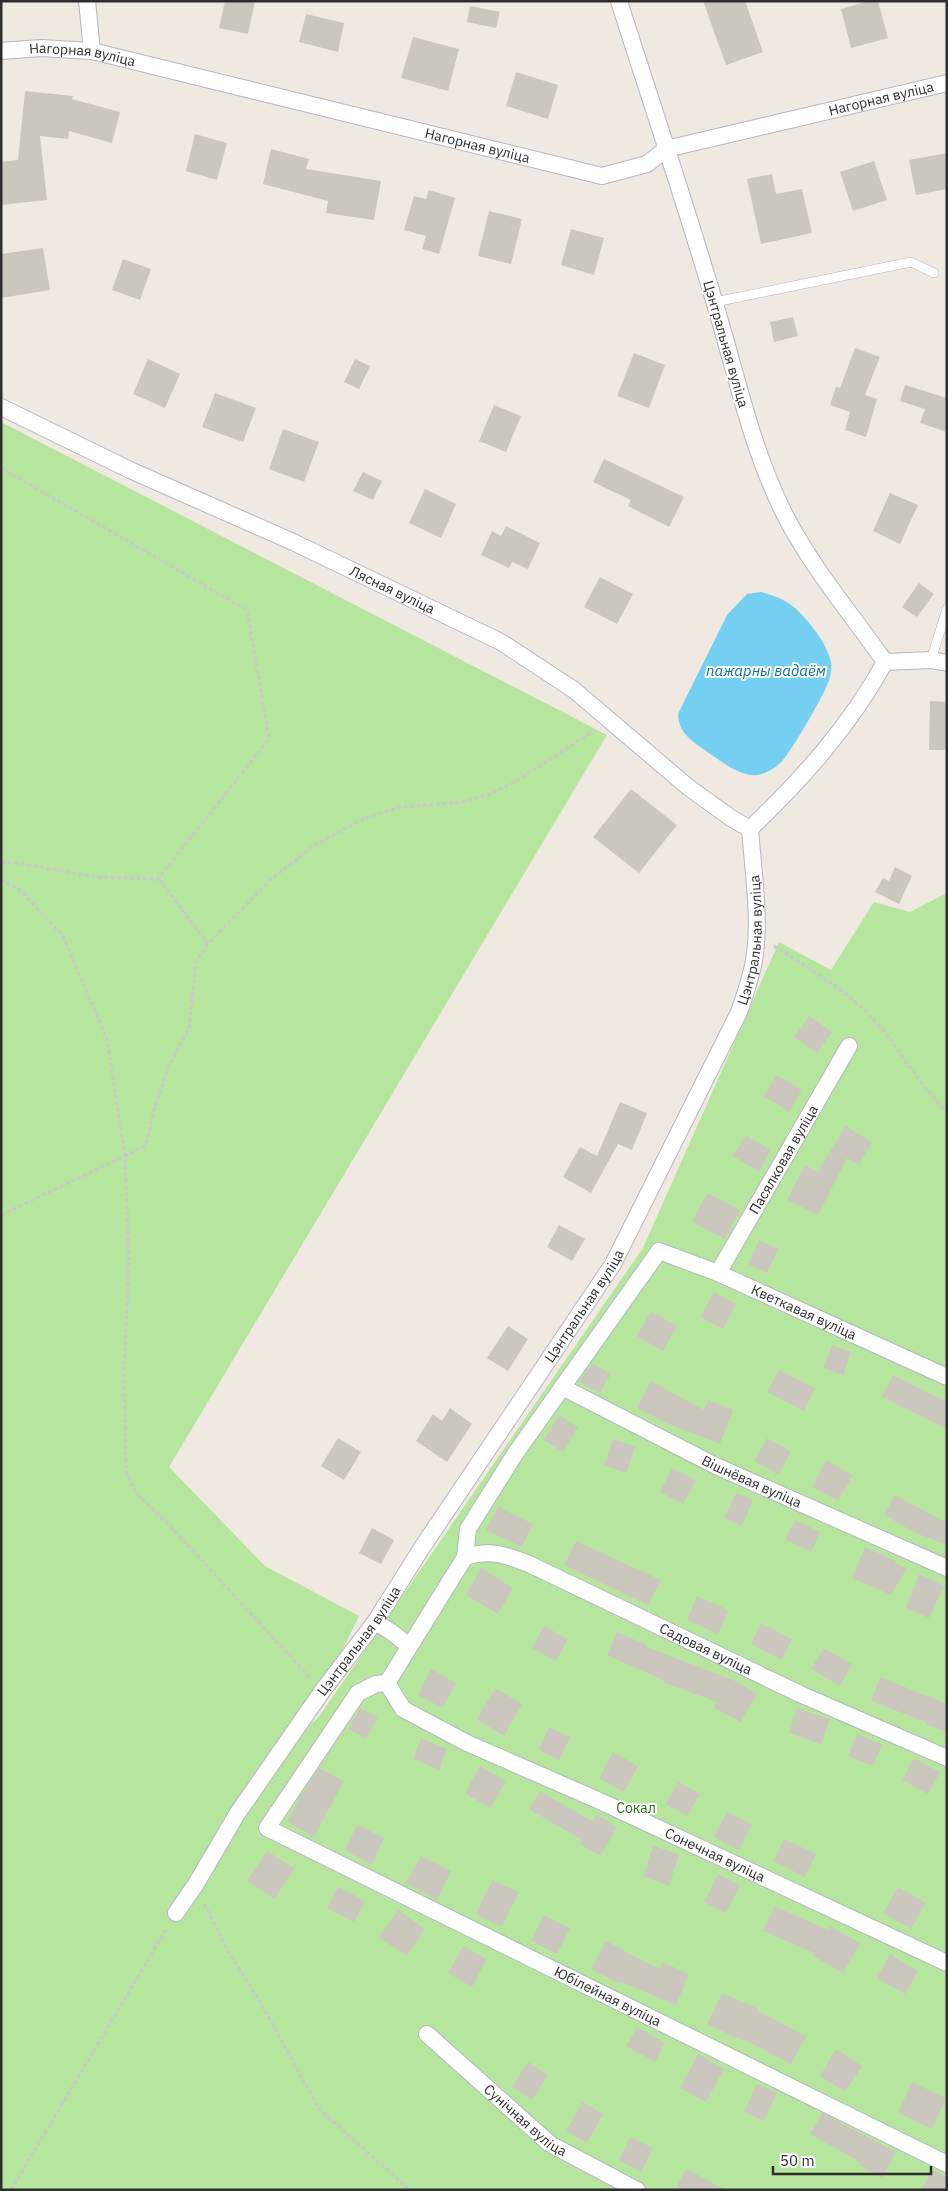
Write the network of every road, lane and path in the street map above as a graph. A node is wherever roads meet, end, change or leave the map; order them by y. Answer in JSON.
{"nodes":[{"id":1,"x":87,"y":1,"type":"edge"},
{"id":2,"x":619,"y":1,"type":"edge"},
{"id":3,"x":1,"y":51,"type":"edge"},
{"id":4,"x":92,"y":51,"type":"junction"},
{"id":5,"x":947,"y":83,"type":"edge"},
{"id":6,"x":666,"y":149,"type":"junction"},
{"id":7,"x":934,"y":273,"type":"dead end"},
{"id":8,"x":715,"y":302,"type":"junction"},
{"id":9,"x":1,"y":407,"type":"edge"},
{"id":10,"x":1,"y":468,"type":"edge"},
{"id":11,"x":947,"y":610,"type":"edge"},
{"id":12,"x":939,"y":661,"type":"edge"},
{"id":13,"x":885,"y":662,"type":"junction"},
{"id":14,"x":609,"y":721,"type":"junction"},
{"id":15,"x":750,"y":829,"type":"junction"},
{"id":16,"x":1,"y":862,"type":"edge"},
{"id":17,"x":1,"y":879,"type":"edge"},
{"id":18,"x":158,"y":879,"type":"junction"},
{"id":19,"x":757,"y":935,"type":"junction"},
{"id":20,"x":208,"y":944,"type":"junction"},
{"id":21,"x":849,"y":1046,"type":"dead end"},
{"id":22,"x":947,"y":1111,"type":"edge"},
{"id":23,"x":125,"y":1156,"type":"junction"},
{"id":24,"x":1,"y":1215,"type":"edge"},
{"id":25,"x":718,"y":1273,"type":"junction"},
{"id":26,"x":947,"y":1377,"type":"edge"},
{"id":27,"x":562,"y":1387,"type":"junction"},
{"id":28,"x":465,"y":1557,"type":"junction"},
{"id":29,"x":947,"y":1568,"type":"edge"},
{"id":30,"x":375,"y":1622,"type":"junction"},
{"id":31,"x":408,"y":1645,"type":"junction"},
{"id":32,"x":387,"y":1682,"type":"junction"},
{"id":33,"x":324,"y":1690,"type":"junction"},
{"id":34,"x":947,"y":1758,"type":"edge"},
{"id":35,"x":196,"y":1884,"type":"junction"},
{"id":36,"x":176,"y":1913,"type":"joint"},
{"id":37,"x":947,"y":1963,"type":"edge"},
{"id":38,"x":427,"y":2034,"type":"dead end"},
{"id":39,"x":947,"y":2164,"type":"edge"},
{"id":40,"x":11,"y":2190,"type":"edge"},
{"id":41,"x":410,"y":2190,"type":"edge"},
{"id":42,"x":637,"y":2190,"type":"edge"}],
"edges":[{"from":1,"to":4,"type":"street"},
{"from":2,"to":6,"type":"street","name":"Цэнтральная вуліца"},
{"from":3,"to":4,"type":"street","name":"Нагорная вуліца"},
{"from":4,"to":6,"type":"street","name":"Нагорная вуліца"},
{"from":5,"to":6,"type":"street","name":"Нагорная вуліца"},
{"from":6,"to":8,"type":"street","name":"Цэнтральная вуліца"},
{"from":7,"to":8,"type":"lane"},
{"from":8,"to":13,"type":"street","name":"Цэнтральная вуліца"},
{"from":9,"to":14,"type":"street","name":"Лясная вуліца"},
{"from":10,"to":18,"type":"path"},
{"from":11,"to":12,"type":"lane"},
{"from":12,"to":13,"type":"street"},
{"from":13,"to":15,"type":"street"},
{"from":14,"to":15,"type":"street","name":"Лясная вуліца"},
{"from":14,"to":20,"type":"path"},
{"from":15,"to":19,"type":"street","name":"Цэнтральная вуліца"},
{"from":16,"to":18,"type":"path"},
{"from":17,"to":23,"type":"path"},
{"from":18,"to":20,"type":"path"},
{"from":19,"to":22,"type":"path"},
{"from":19,"to":30,"type":"street","name":"Цэнтральная вуліца"},
{"from":20,"to":23,"type":"path"},
{"from":21,"to":25,"type":"street","name":"Пасялковая вуліца"},
{"from":23,"to":24,"type":"path"},
{"from":23,"to":33,"type":"path"},
{"from":25,"to":26,"type":"street","name":"Кветкавая вуліца"},
{"from":25,"to":27,"type":"street","name":"Кветкавая вуліца"},
{"from":27,"to":28,"type":"street"},
{"from":27,"to":29,"type":"street","name":"Вішнёвая вуліца"},
{"from":28,"to":31,"type":"street"},
{"from":28,"to":34,"type":"street","name":"Садовая вуліца"},
{"from":30,"to":31,"type":"street"},
{"from":30,"to":33,"type":"street","name":"Цэнтральная вуліца"},
{"from":31,"to":32,"type":"street"},
{"from":32,"to":37,"type":"street","name":"Сонечная вуліца"},
{"from":32,"to":39,"type":"street","name":"Юбілейная вуліца"},
{"from":33,"to":35,"type":"street","name":"Цэнтральная вуліца"},
{"from":35,"to":36,"type":"street","name":"Цэнтральная вуліца"},
{"from":35,"to":41,"type":"path"},
{"from":36,"to":40,"type":"path"},
{"from":38,"to":42,"type":"street","name":"Сунічная вуліца"}]}
